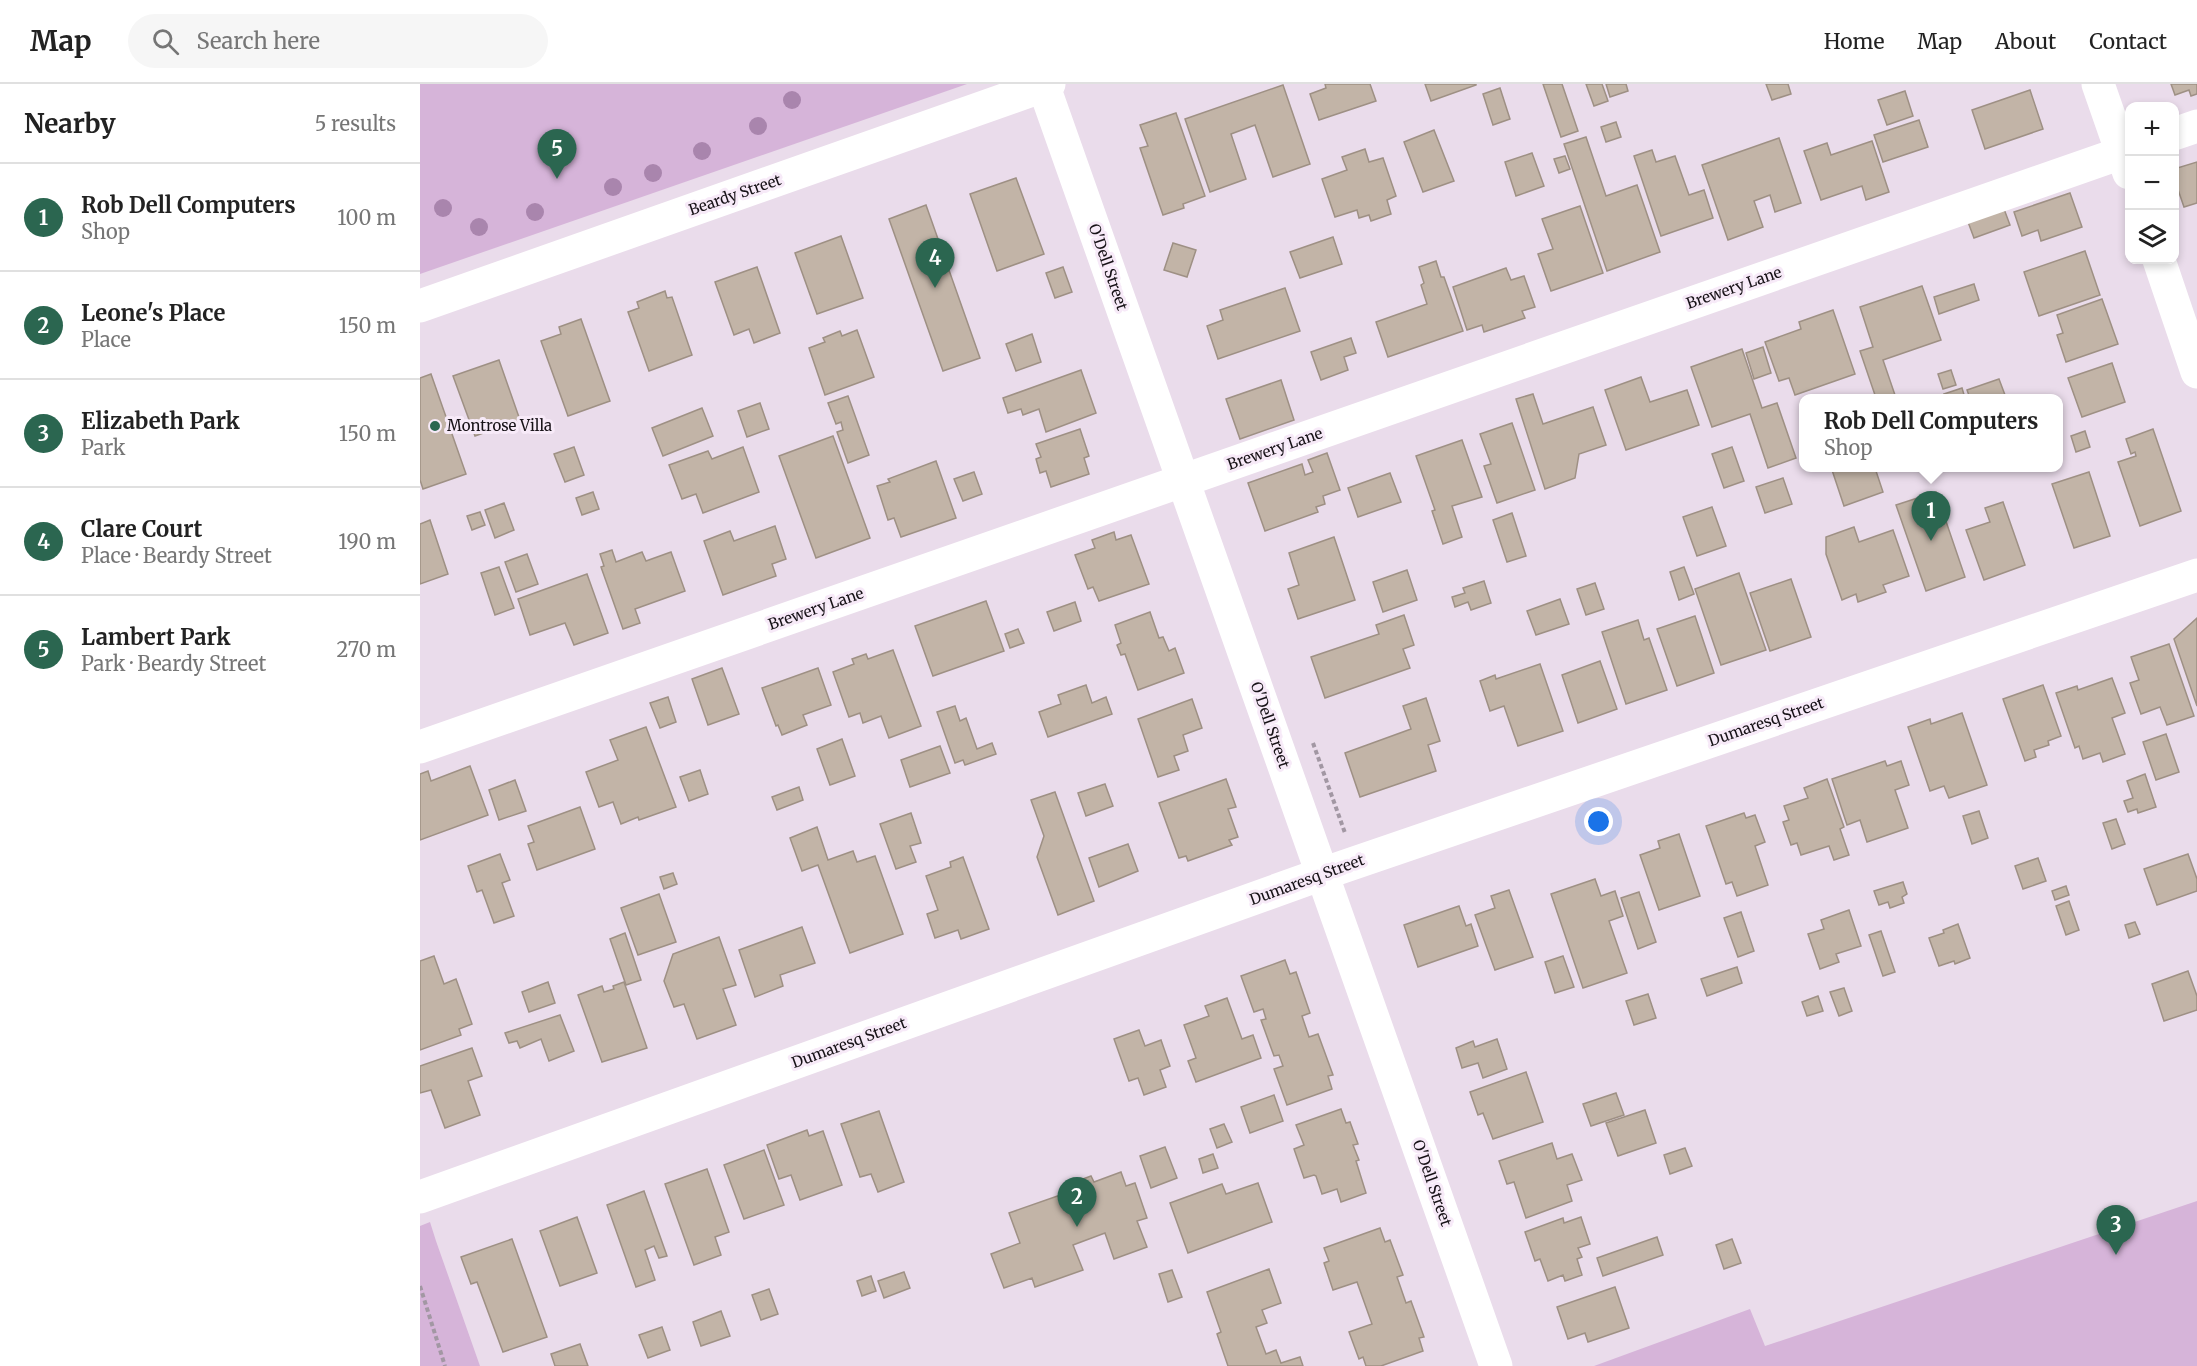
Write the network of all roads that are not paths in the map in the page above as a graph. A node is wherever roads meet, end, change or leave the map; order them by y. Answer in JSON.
{"nodes":[{"id":1,"x":2098,"y":84,"type":"edge"},
{"id":2,"x":1046,"y":85,"type":"edge"},
{"id":3,"x":2197,"y":126,"type":"edge"},
{"id":4,"x":2179,"y":133,"type":"edge"},
{"id":5,"x":2126,"y":156,"type":"edge"},
{"id":6,"x":2125,"y":160,"type":"edge"},
{"id":7,"x":2160,"y":264,"type":"edge"},
{"id":8,"x":420,"y":306,"type":"edge"},
{"id":9,"x":2197,"y":372,"type":"edge"},
{"id":10,"x":1184,"y":481,"type":"junction"},
{"id":11,"x":2197,"y":575,"type":"edge"},
{"id":12,"x":420,"y":747,"type":"edge"},
{"id":13,"x":1322,"y":874,"type":"junction"},
{"id":14,"x":420,"y":1197,"type":"edge"},
{"id":15,"x":1496,"y":1366,"type":"edge"}],
"edges":[{"from":1,"to":5,"type":"street"},
{"from":2,"to":8,"type":"street","name":"Beardy Street"},
{"from":2,"to":10,"type":"street","name":"O'Dell Street"},
{"from":3,"to":4,"type":"street"},
{"from":6,"to":10,"type":"street","name":"Brewery Lane"},
{"from":7,"to":9,"type":"street"},
{"from":10,"to":12,"type":"street","name":"Brewery Lane"},
{"from":10,"to":13,"type":"street","name":"O'Dell Street"},
{"from":11,"to":13,"type":"street","name":"Dumaresq Street"},
{"from":13,"to":14,"type":"street","name":"Dumaresq Street"},
{"from":13,"to":15,"type":"street","name":"O'Dell Street"}]}
